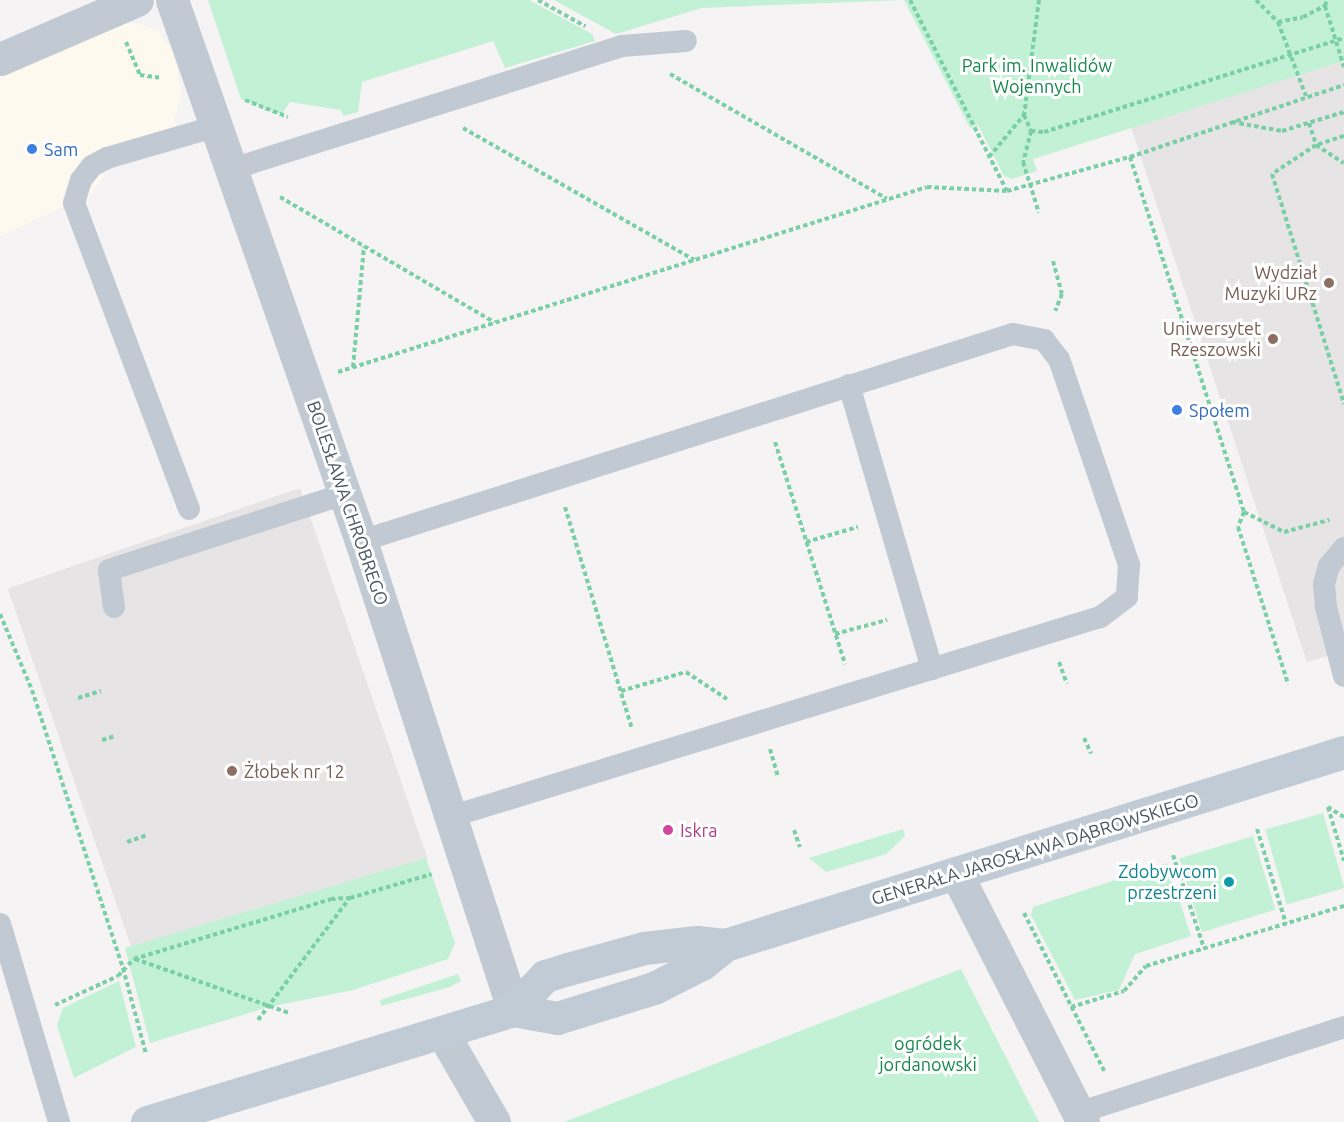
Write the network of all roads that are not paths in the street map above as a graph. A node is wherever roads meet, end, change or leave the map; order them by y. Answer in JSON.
{"nodes":[{"id":1,"x":137,"y":0,"type":"edge"},
{"id":2,"x":172,"y":0,"type":"edge"},
{"id":3,"x":686,"y":42,"type":"dead end"},
{"id":4,"x":0,"y":59,"type":"edge"},
{"id":5,"x":217,"y":126,"type":"junction"},
{"id":6,"x":232,"y":169,"type":"junction"},
{"id":7,"x":849,"y":385,"type":"junction"},
{"id":8,"x":345,"y":494,"type":"junction"},
{"id":9,"x":189,"y":509,"type":"dead end"},
{"id":10,"x":361,"y":541,"type":"junction"},
{"id":11,"x":1344,"y":548,"type":"edge"},
{"id":12,"x":114,"y":607,"type":"dead end"},
{"id":13,"x":932,"y":669,"type":"junction"},
{"id":14,"x":1344,"y":676,"type":"edge"},
{"id":15,"x":1344,"y":752,"type":"edge"},
{"id":16,"x":453,"y":816,"type":"junction"},
{"id":17,"x":956,"y":873,"type":"junction"},
{"id":18,"x":0,"y":924,"type":"edge"},
{"id":19,"x":725,"y":945,"type":"junction"},
{"id":20,"x":513,"y":1010,"type":"junction"},
{"id":21,"x":1344,"y":1027,"type":"edge"},
{"id":22,"x":441,"y":1032,"type":"junction"},
{"id":23,"x":1080,"y":1117,"type":"edge"},
{"id":24,"x":59,"y":1122,"type":"edge"},
{"id":25,"x":147,"y":1122,"type":"edge"},
{"id":26,"x":494,"y":1122,"type":"edge"}],
"edges":[{"from":1,"to":4,"type":"street"},
{"from":2,"to":5,"type":"street","name":"BOLESŁAWA CHROBREGO"},
{"from":3,"to":6,"type":"lane"},
{"from":5,"to":6,"type":"street","name":"BOLESŁAWA CHROBREGO"},
{"from":5,"to":9,"type":"lane"},
{"from":6,"to":8,"type":"street","name":"BOLESŁAWA CHROBREGO"},
{"from":7,"to":10,"type":"lane"},
{"from":7,"to":13,"type":"lane"},
{"from":7,"to":13,"type":"lane"},
{"from":8,"to":10,"type":"street","name":"BOLESŁAWA CHROBREGO"},
{"from":8,"to":12,"type":"lane"},
{"from":10,"to":16,"type":"street","name":"BOLESŁAWA CHROBREGO"},
{"from":11,"to":14,"type":"lane"},
{"from":13,"to":16,"type":"lane"},
{"from":15,"to":17,"type":"main road","name":"GENERAŁA JAROSŁAWA DĄBROWSKIEGO"},
{"from":16,"to":20,"type":"street","name":"BOLESŁAWA CHROBREGO"},
{"from":17,"to":19,"type":"main road","name":"GENERAŁA JAROSŁAWA DĄBROWSKIEGO"},
{"from":17,"to":23,"type":"street"},
{"from":18,"to":24,"type":"lane"},
{"from":19,"to":20,"type":"main road","name":"GENERAŁA JAROSŁAWA DĄBROWSKIEGO"},
{"from":19,"to":20,"type":"main road","name":"GENERAŁA JAROSŁAWA DĄBROWSKIEGO"},
{"from":20,"to":22,"type":"main road","name":"GENERAŁA JAROSŁAWA DĄBROWSKIEGO"},
{"from":21,"to":23,"type":"lane"},
{"from":22,"to":25,"type":"main road","name":"GENERAŁA JAROSŁAWA DĄBROWSKIEGO"},
{"from":22,"to":26,"type":"street"}]}
